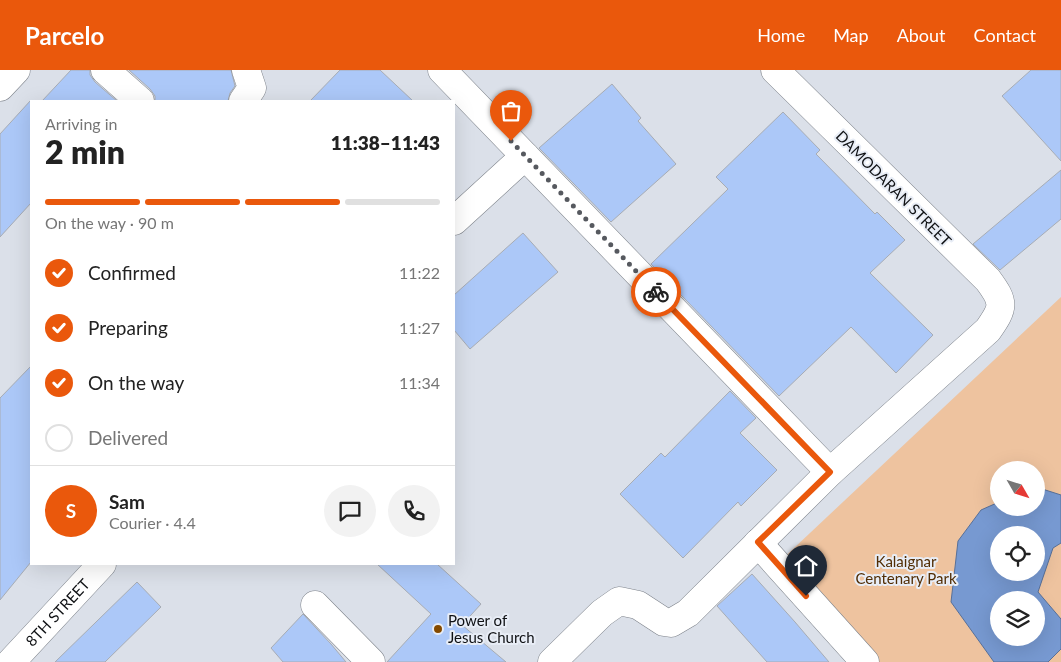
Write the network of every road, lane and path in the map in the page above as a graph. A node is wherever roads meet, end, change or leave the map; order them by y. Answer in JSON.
{"nodes":[{"id":1,"x":16,"y":70,"type":"edge"},
{"id":2,"x":105,"y":70,"type":"edge"},
{"id":3,"x":246,"y":70,"type":"edge"},
{"id":4,"x":442,"y":70,"type":"edge"},
{"id":5,"x":775,"y":70,"type":"edge"},
{"id":6,"x":0,"y":87,"type":"edge"},
{"id":7,"x":139,"y":100,"type":"edge"},
{"id":8,"x":245,"y":100,"type":"edge"},
{"id":9,"x":524,"y":156,"type":"junction"},
{"id":10,"x":455,"y":219,"type":"edge"},
{"id":11,"x":830,"y":472,"type":"junction"},
{"id":12,"x":758,"y":542,"type":"junction"},
{"id":13,"x":101,"y":565,"type":"edge"},
{"id":14,"x":315,"y":605,"type":"dead end"},
{"id":15,"x":11,"y":662,"type":"edge"},
{"id":16,"x":371,"y":662,"type":"edge"},
{"id":17,"x":552,"y":662,"type":"edge"},
{"id":18,"x":865,"y":662,"type":"edge"}],
"edges":[{"from":1,"to":6,"type":"street"},
{"from":2,"to":7,"type":"street"},
{"from":3,"to":8,"type":"street"},
{"from":4,"to":9,"type":"street"},
{"from":5,"to":11,"type":"street","name":"DAMODARAN STREET"},
{"from":9,"to":10,"type":"street"},
{"from":9,"to":11,"type":"street"},
{"from":11,"to":12,"type":"street"},
{"from":12,"to":17,"type":"street"},
{"from":12,"to":18,"type":"street"},
{"from":13,"to":15,"type":"street","name":"8TH STREET"},
{"from":14,"to":16,"type":"street"}]}
